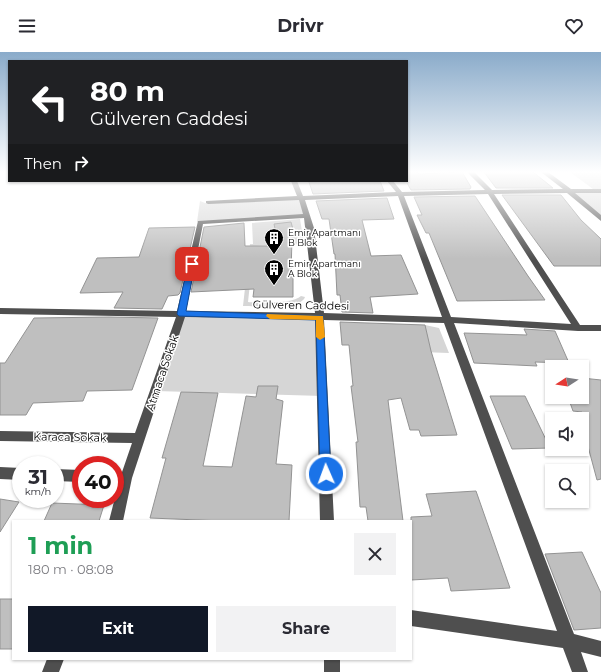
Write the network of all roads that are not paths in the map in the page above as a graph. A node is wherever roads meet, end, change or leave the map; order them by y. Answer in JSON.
{"nodes":[{"id":1,"x":228,"y":201,"type":"edge"},
{"id":2,"x":302,"y":201,"type":"edge"},
{"id":3,"x":403,"y":201,"type":"edge"},
{"id":4,"x":496,"y":201,"type":"edge"},
{"id":5,"x":580,"y":201,"type":"edge"},
{"id":6,"x":208,"y":202,"type":"dead end"},
{"id":7,"x":307,"y":216,"type":"junction"},
{"id":8,"x":601,"y":219,"type":"edge"},
{"id":9,"x":0,"y":311,"type":"edge"},
{"id":10,"x":181,"y":314,"type":"junction"},
{"id":11,"x":320,"y":318,"type":"junction"},
{"id":12,"x":448,"y":320,"type":"junction"},
{"id":13,"x":578,"y":328,"type":"junction"},
{"id":14,"x":601,"y":328,"type":"edge"},
{"id":15,"x":0,"y":436,"type":"edge"},
{"id":16,"x":140,"y":438,"type":"junction"},
{"id":17,"x":124,"y":470,"type":"edge"},
{"id":18,"x":0,"y":473,"type":"edge"},
{"id":19,"x":12,"y":474,"type":"edge"},
{"id":20,"x":117,"y":508,"type":"edge"},
{"id":21,"x":116,"y":520,"type":"edge"},
{"id":22,"x":327,"y":520,"type":"edge"},
{"id":23,"x":412,"y":618,"type":"edge"},
{"id":24,"x":569,"y":641,"type":"junction"},
{"id":25,"x":601,"y":649,"type":"edge"},
{"id":26,"x":56,"y":660,"type":"edge"},
{"id":27,"x":332,"y":660,"type":"edge"},
{"id":28,"x":50,"y":672,"type":"edge"},
{"id":29,"x":332,"y":672,"type":"edge"},
{"id":30,"x":580,"y":672,"type":"edge"}],
"edges":[{"from":1,"to":6,"type":"street"},
{"from":2,"to":7,"type":"street"},
{"from":3,"to":12,"type":"street"},
{"from":4,"to":13,"type":"street"},
{"from":5,"to":8,"type":"street"},
{"from":7,"to":10,"type":"street","name":"Atmaca Sokak"},
{"from":7,"to":11,"type":"street"},
{"from":9,"to":10,"type":"street","name":"Gülveren Caddesi"},
{"from":10,"to":11,"type":"street","name":"Gülveren Caddesi"},
{"from":10,"to":16,"type":"street","name":"Atmaca Sokak"},
{"from":11,"to":12,"type":"street","name":"Gülveren Caddesi"},
{"from":11,"to":22,"type":"street"},
{"from":12,"to":13,"type":"street","name":"Gülveren Caddesi"},
{"from":12,"to":24,"type":"street"},
{"from":13,"to":14,"type":"street","name":"Gülveren Caddesi"},
{"from":15,"to":16,"type":"street","name":"Karaca Sokak"},
{"from":16,"to":17,"type":"street","name":"Atmaca Sokak"},
{"from":18,"to":19,"type":"street"},
{"from":20,"to":21,"type":"street","name":"Atmaca Sokak"},
{"from":23,"to":24,"type":"street"},
{"from":24,"to":25,"type":"street"},
{"from":24,"to":30,"type":"street"},
{"from":26,"to":28,"type":"street"},
{"from":27,"to":29,"type":"street"}]}
